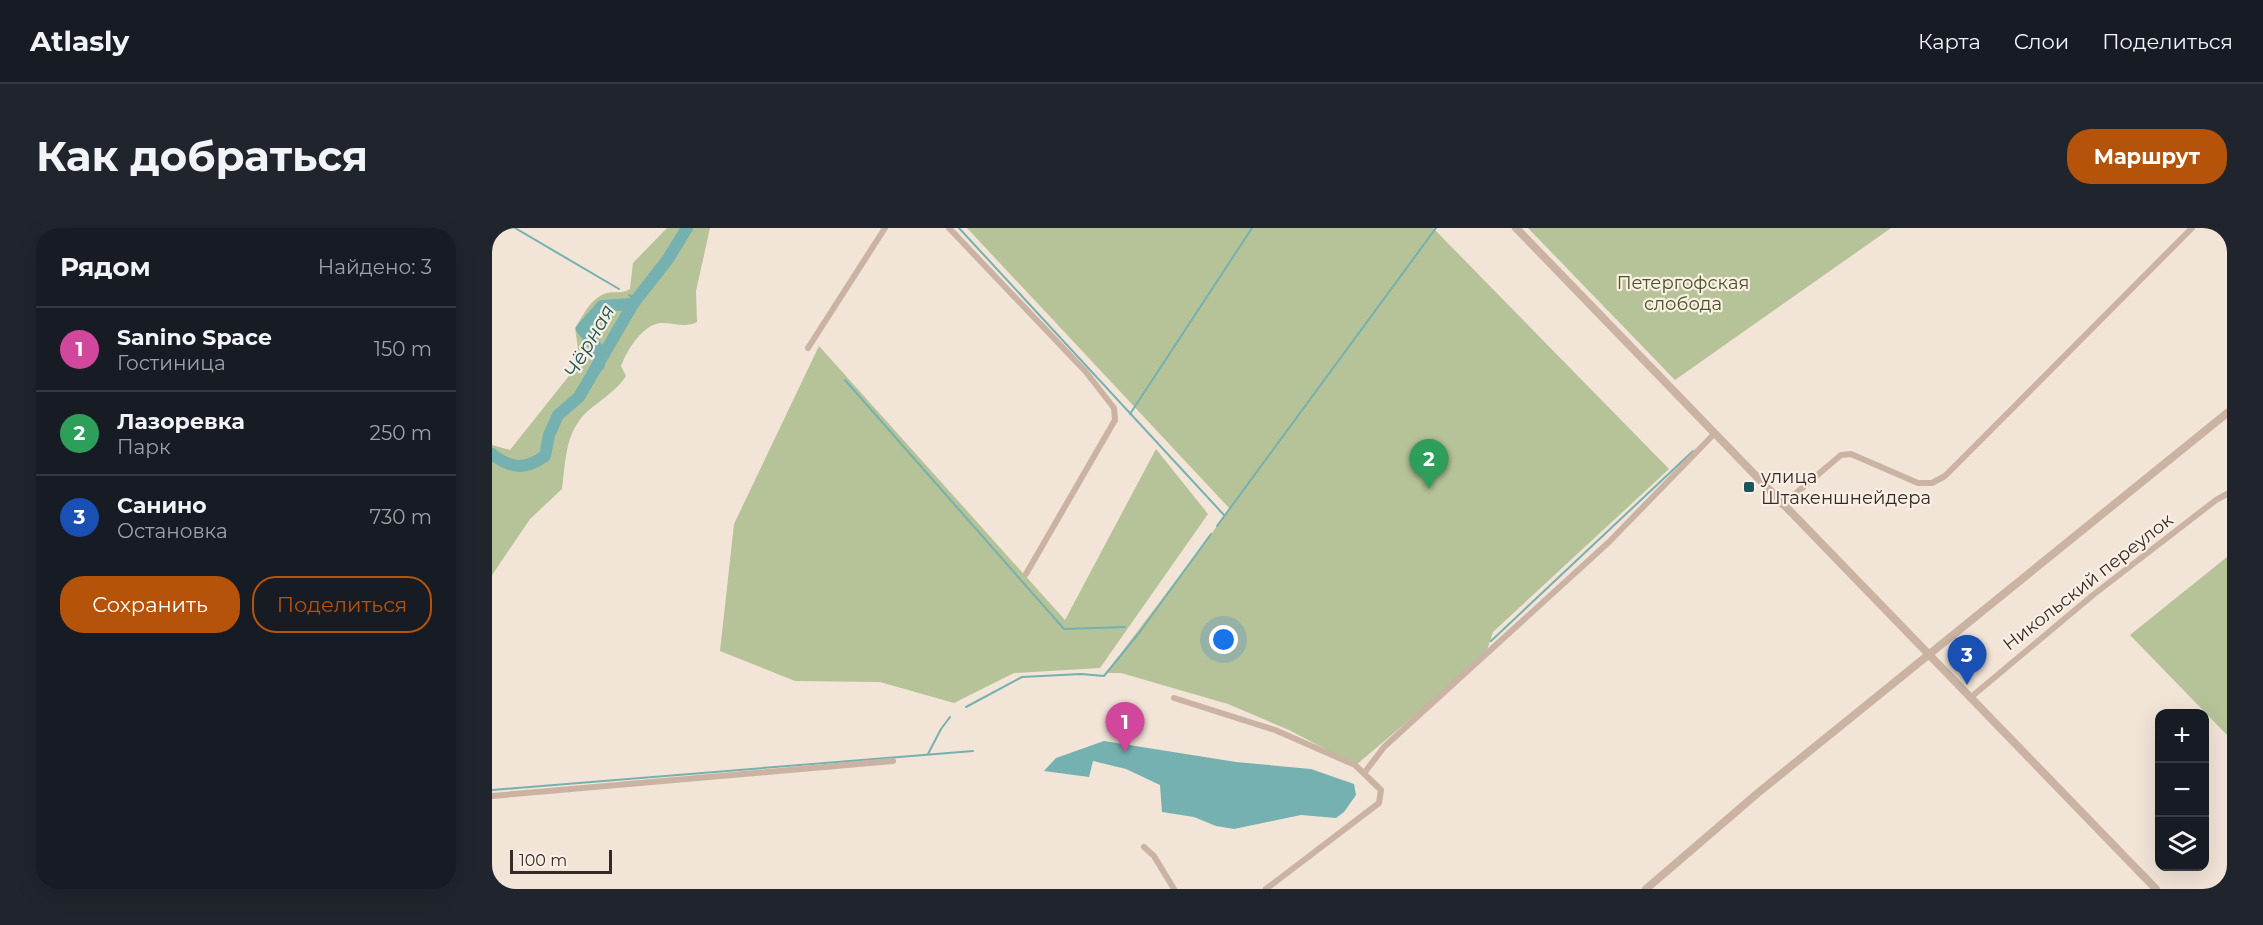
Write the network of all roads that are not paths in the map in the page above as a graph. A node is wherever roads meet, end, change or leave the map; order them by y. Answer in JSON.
{"nodes":[{"id":1,"x":885,"y":228,"type":"edge"},
{"id":2,"x":949,"y":228,"type":"edge"},
{"id":3,"x":1516,"y":228,"type":"edge"},
{"id":4,"x":2192,"y":228,"type":"edge"},
{"id":5,"x":808,"y":348,"type":"dead end"},
{"id":6,"x":2227,"y":413,"type":"edge"},
{"id":7,"x":1714,"y":434,"type":"junction"},
{"id":8,"x":2227,"y":494,"type":"edge"},
{"id":9,"x":1782,"y":505,"type":"junction"},
{"id":10,"x":1026,"y":574,"type":"dead end"},
{"id":11,"x":1929,"y":655,"type":"junction"},
{"id":12,"x":1174,"y":698,"type":"dead end"},
{"id":13,"x":1970,"y":698,"type":"junction"},
{"id":14,"x":893,"y":761,"type":"dead end"},
{"id":15,"x":1365,"y":772,"type":"junction"},
{"id":16,"x":492,"y":796,"type":"edge"},
{"id":17,"x":1144,"y":847,"type":"dead end"},
{"id":18,"x":1174,"y":889,"type":"edge"},
{"id":19,"x":1266,"y":889,"type":"edge"},
{"id":20,"x":1646,"y":889,"type":"edge"},
{"id":21,"x":2156,"y":889,"type":"edge"}],
"edges":[{"from":1,"to":5,"type":"street"},
{"from":2,"to":10,"type":"street"},
{"from":3,"to":7,"type":"street"},
{"from":4,"to":9,"type":"street"},
{"from":6,"to":11,"type":"street"},
{"from":7,"to":9,"type":"street"},
{"from":7,"to":15,"type":"street"},
{"from":8,"to":13,"type":"street","name":"Никольский переулок"},
{"from":9,"to":11,"type":"street"},
{"from":11,"to":13,"type":"street"},
{"from":11,"to":20,"type":"street"},
{"from":12,"to":15,"type":"street"},
{"from":13,"to":21,"type":"street"},
{"from":14,"to":16,"type":"street"},
{"from":15,"to":19,"type":"street"},
{"from":17,"to":18,"type":"street"}]}
